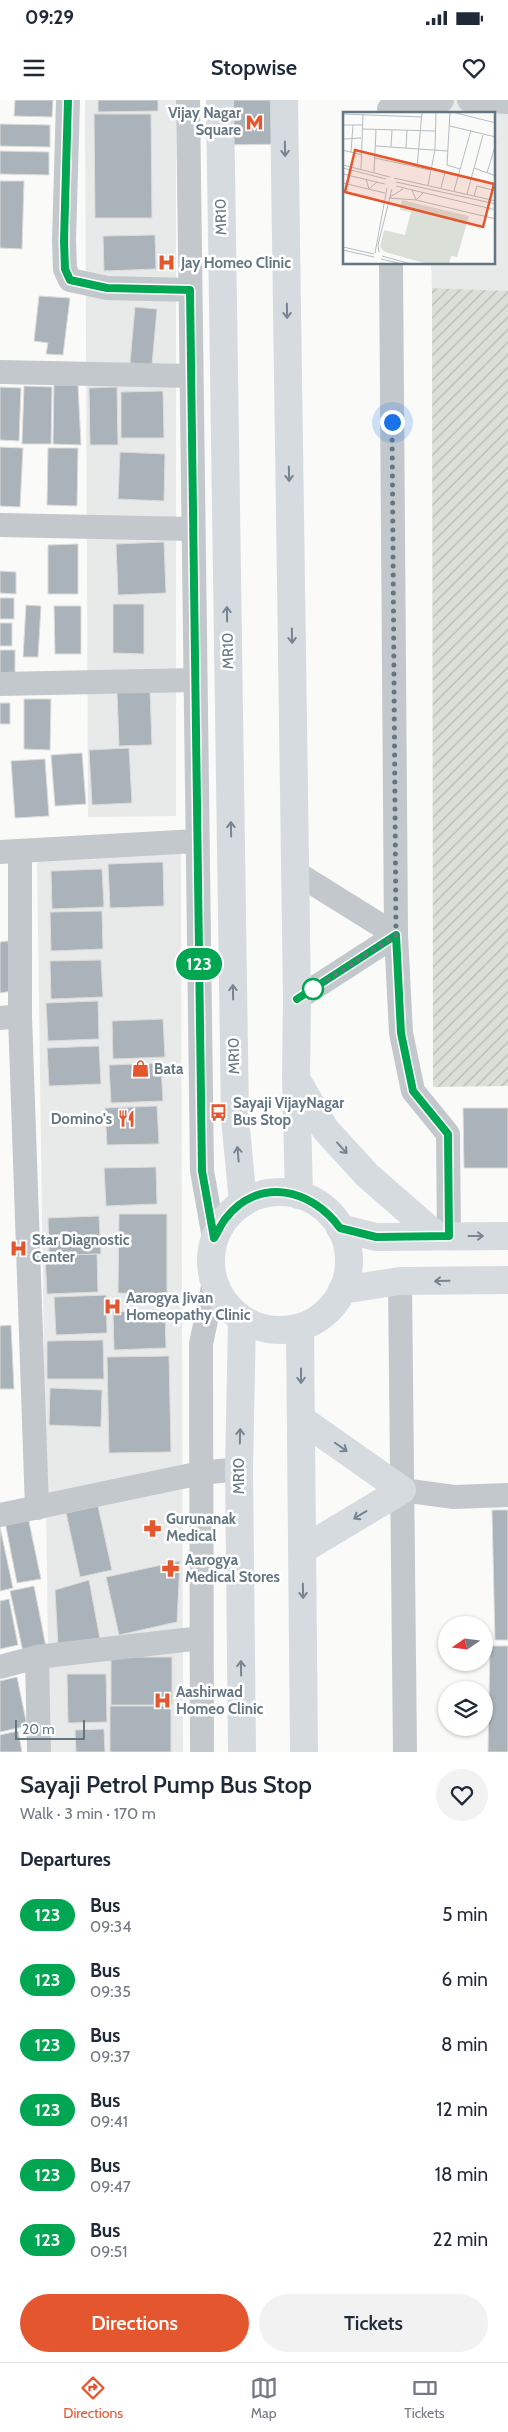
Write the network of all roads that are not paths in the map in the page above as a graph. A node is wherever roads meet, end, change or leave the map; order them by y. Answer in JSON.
{"nodes":[{"id":1,"x":68,"y":100,"type":"edge"},
{"id":2,"x":188,"y":100,"type":"edge"},
{"id":3,"x":220,"y":100,"type":"edge"},
{"id":4,"x":284,"y":100,"type":"edge"},
{"id":5,"x":442,"y":100,"type":"edge"},
{"id":6,"x":469,"y":100,"type":"edge"},
{"id":7,"x":508,"y":102,"type":"edge"},
{"id":8,"x":389,"y":108,"type":"edge"},
{"id":9,"x":391,"y":265,"type":"edge"},
{"id":10,"x":190,"y":290,"type":"junction"},
{"id":11,"x":0,"y":372,"type":"edge"},
{"id":12,"x":191,"y":376,"type":"junction"},
{"id":13,"x":0,"y":525,"type":"edge"},
{"id":14,"x":193,"y":530,"type":"junction"},
{"id":15,"x":195,"y":680,"type":"junction"},
{"id":16,"x":0,"y":684,"type":"edge"},
{"id":17,"x":197,"y":841,"type":"junction"},
{"id":18,"x":10,"y":852,"type":"edge"},
{"id":19,"x":295,"y":872,"type":"junction"},
{"id":20,"x":396,"y":935,"type":"junction"},
{"id":21,"x":297,"y":999,"type":"junction"},
{"id":22,"x":10,"y":1017,"type":"edge"},
{"id":23,"x":296,"y":1078,"type":"junction"},
{"id":24,"x":300,"y":1195,"type":"junction"},
{"id":25,"x":243,"y":1203,"type":"junction"},
{"id":26,"x":340,"y":1228,"type":"junction"},
{"id":27,"x":443,"y":1236,"type":"junction"},
{"id":28,"x":508,"y":1236,"type":"edge"},
{"id":29,"x":214,"y":1238,"type":"junction"},
{"id":30,"x":508,"y":1280,"type":"edge"},
{"id":31,"x":214,"y":1282,"type":"junction"},
{"id":32,"x":400,"y":1282,"type":"junction"},
{"id":33,"x":342,"y":1290,"type":"junction"},
{"id":34,"x":242,"y":1320,"type":"junction"},
{"id":35,"x":300,"y":1328,"type":"junction"},
{"id":36,"x":301,"y":1419,"type":"junction"},
{"id":37,"x":239,"y":1469,"type":"junction"},
{"id":38,"x":201,"y":1473,"type":"junction"},
{"id":39,"x":402,"y":1490,"type":"junction"},
{"id":40,"x":508,"y":1495,"type":"edge"},
{"id":41,"x":37,"y":1508,"type":"junction"},
{"id":42,"x":0,"y":1515,"type":"edge"},
{"id":43,"x":302,"y":1550,"type":"junction"},
{"id":44,"x":200,"y":1638,"type":"junction"},
{"id":45,"x":37,"y":1657,"type":"junction"},
{"id":46,"x":0,"y":1667,"type":"edge"},
{"id":47,"x":39,"y":1752,"type":"edge"},
{"id":48,"x":202,"y":1752,"type":"edge"},
{"id":49,"x":242,"y":1752,"type":"edge"},
{"id":50,"x":304,"y":1752,"type":"edge"},
{"id":51,"x":405,"y":1752,"type":"edge"}],
"edges":[{"from":1,"to":10,"type":"street"},
{"from":2,"to":10,"type":"street"},
{"from":25,"to":3,"type":"main road","name":"MR10","one_way":true},
{"from":4,"to":19,"type":"main road","one_way":true},
{"from":5,"to":8,"type":"street"},
{"from":6,"to":7,"type":"street"},
{"from":9,"to":20,"type":"street"},
{"from":10,"to":12,"type":"street"},
{"from":11,"to":12,"type":"street"},
{"from":12,"to":14,"type":"street"},
{"from":13,"to":14,"type":"street"},
{"from":14,"to":15,"type":"street"},
{"from":15,"to":16,"type":"street"},
{"from":15,"to":17,"type":"street"},
{"from":17,"to":18,"type":"street"},
{"from":17,"to":29,"type":"street"},
{"from":18,"to":22,"type":"street"},
{"from":19,"to":20,"type":"street"},
{"from":19,"to":21,"type":"main road"},
{"from":20,"to":21,"type":"street"},
{"from":20,"to":27,"type":"street"},
{"from":21,"to":23,"type":"main road"},
{"from":22,"to":41,"type":"street"},
{"from":23,"to":24,"type":"main road"},
{"from":23,"to":27,"type":"main road","one_way":true},
{"from":24,"to":25,"type":"main road"},
{"from":24,"to":26,"type":"main road"},
{"from":25,"to":29,"type":"main road"},
{"from":26,"to":27,"type":"main road"},
{"from":26,"to":33,"type":"main road"},
{"from":27,"to":28,"type":"main road","one_way":true},
{"from":29,"to":31,"type":"main road"},
{"from":30,"to":32,"type":"main road","one_way":true},
{"from":31,"to":34,"type":"main road"},
{"from":31,"to":38,"type":"street"},
{"from":32,"to":33,"type":"main road"},
{"from":32,"to":39,"type":"street"},
{"from":33,"to":35,"type":"main road"},
{"from":34,"to":35,"type":"main road"},
{"from":37,"to":34,"type":"main road","name":"MR10","one_way":true},
{"from":35,"to":36,"type":"main road","one_way":true},
{"from":36,"to":39,"type":"main road","one_way":true},
{"from":36,"to":43,"type":"main road"},
{"from":37,"to":38,"type":"street"},
{"from":49,"to":37,"type":"main road","name":"MR10","one_way":true},
{"from":38,"to":41,"type":"street"},
{"from":38,"to":44,"type":"street"},
{"from":39,"to":40,"type":"street"},
{"from":39,"to":43,"type":"main road","one_way":true},
{"from":39,"to":51,"type":"street"},
{"from":41,"to":42,"type":"street"},
{"from":43,"to":50,"type":"main road","one_way":true},
{"from":44,"to":45,"type":"street"},
{"from":44,"to":48,"type":"street"},
{"from":45,"to":46,"type":"street"},
{"from":45,"to":47,"type":"street"}]}
